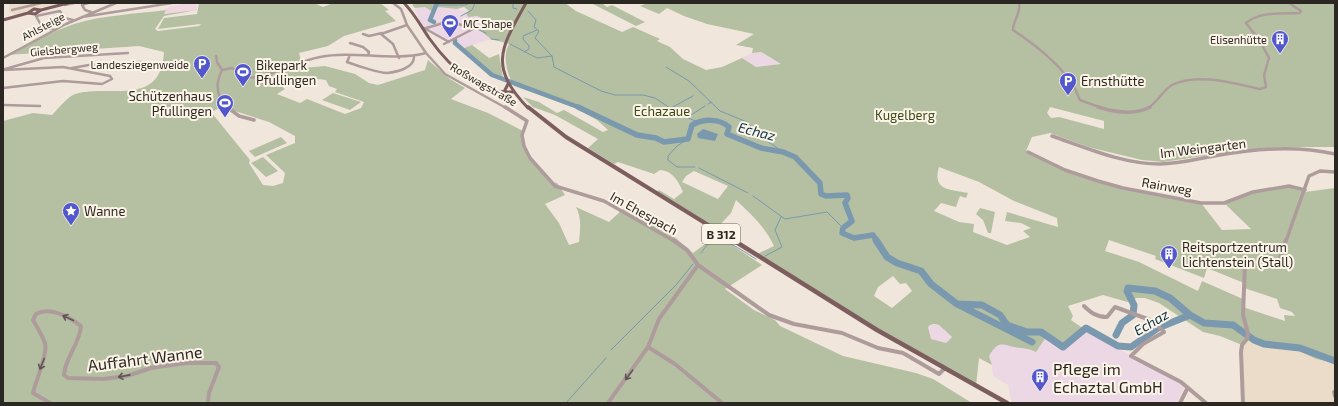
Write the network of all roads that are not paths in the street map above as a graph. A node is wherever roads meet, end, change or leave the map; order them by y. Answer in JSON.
{"nodes":[{"id":1,"x":41,"y":3,"type":"edge"},
{"id":2,"x":68,"y":3,"type":"edge"},
{"id":3,"x":74,"y":3,"type":"edge"},
{"id":4,"x":88,"y":3,"type":"edge"},
{"id":5,"x":106,"y":3,"type":"edge"},
{"id":6,"x":116,"y":3,"type":"edge"},
{"id":7,"x":172,"y":3,"type":"edge"},
{"id":8,"x":393,"y":3,"type":"edge"},
{"id":9,"x":404,"y":3,"type":"edge"},
{"id":10,"x":526,"y":3,"type":"edge"},
{"id":11,"x":1019,"y":3,"type":"edge"},
{"id":12,"x":1289,"y":3,"type":"edge"},
{"id":13,"x":32,"y":4,"type":"edge"},
{"id":14,"x":168,"y":4,"type":"edge"},
{"id":15,"x":110,"y":5,"type":"junction"},
{"id":16,"x":57,"y":6,"type":"junction"},
{"id":17,"x":12,"y":10,"type":"dead end"},
{"id":18,"x":34,"y":10,"type":"junction"},
{"id":19,"x":42,"y":10,"type":"junction"},
{"id":20,"x":91,"y":12,"type":"junction"},
{"id":21,"x":28,"y":13,"type":"junction"},
{"id":22,"x":36,"y":15,"type":"junction"},
{"id":23,"x":81,"y":17,"type":"junction"},
{"id":24,"x":3,"y":20,"type":"edge"},
{"id":25,"x":74,"y":20,"type":"junction"},
{"id":26,"x":407,"y":25,"type":"junction"},
{"id":27,"x":423,"y":28,"type":"junction"},
{"id":28,"x":56,"y":30,"type":"junction"},
{"id":29,"x":382,"y":33,"type":"junction"},
{"id":30,"x":363,"y":34,"type":"dead end"},
{"id":31,"x":449,"y":42,"type":"junction"},
{"id":32,"x":350,"y":43,"type":"dead end"},
{"id":33,"x":444,"y":44,"type":"dead end"},
{"id":34,"x":128,"y":53,"type":"dead end"},
{"id":35,"x":426,"y":53,"type":"junction"},
{"id":36,"x":350,"y":54,"type":"junction"},
{"id":37,"x":368,"y":55,"type":"junction"},
{"id":38,"x":216,"y":56,"type":"dead end"},
{"id":39,"x":414,"y":57,"type":"junction"},
{"id":40,"x":3,"y":58,"type":"edge"},
{"id":41,"x":399,"y":58,"type":"junction"},
{"id":42,"x":140,"y":62,"type":"dead end"},
{"id":43,"x":71,"y":68,"type":"junction"},
{"id":44,"x":3,"y":70,"type":"edge"},
{"id":45,"x":222,"y":70,"type":"junction"},
{"id":46,"x":267,"y":73,"type":"junction"},
{"id":47,"x":508,"y":83,"type":"junction"},
{"id":48,"x":292,"y":84,"type":"dead end"},
{"id":49,"x":3,"y":88,"type":"edge"},
{"id":50,"x":487,"y":89,"type":"junction"},
{"id":51,"x":513,"y":91,"type":"junction"},
{"id":52,"x":480,"y":92,"type":"junction"},
{"id":53,"x":504,"y":92,"type":"junction"},
{"id":54,"x":496,"y":93,"type":"junction"},
{"id":55,"x":3,"y":105,"type":"edge"},
{"id":56,"x":40,"y":106,"type":"dead end"},
{"id":57,"x":254,"y":120,"type":"dead end"},
{"id":58,"x":527,"y":121,"type":"joint"},
{"id":59,"x":1052,"y":136,"type":"dead end"},
{"id":60,"x":1028,"y":152,"type":"dead end"},
{"id":61,"x":1335,"y":154,"type":"edge"},
{"id":62,"x":1335,"y":172,"type":"edge"},
{"id":63,"x":1305,"y":190,"type":"junction"},
{"id":64,"x":698,"y":265,"type":"junction"},
{"id":65,"x":1084,"y":306,"type":"dead end"},
{"id":66,"x":648,"y":347,"type":"junction"},
{"id":67,"x":945,"y":368,"type":"junction"},
{"id":68,"x":1187,"y":388,"type":"junction"},
{"id":69,"x":50,"y":403,"type":"edge"},
{"id":70,"x":208,"y":403,"type":"edge"},
{"id":71,"x":608,"y":403,"type":"edge"},
{"id":72,"x":722,"y":403,"type":"edge"},
{"id":73,"x":1007,"y":403,"type":"edge"},
{"id":74,"x":1180,"y":403,"type":"edge"},
{"id":75,"x":1206,"y":403,"type":"edge"},
{"id":76,"x":1243,"y":403,"type":"edge"}],
"edges":[{"from":1,"to":13,"type":"street"},
{"from":2,"to":16,"type":"main road"},
{"from":3,"to":16,"type":"street"},
{"from":4,"to":20,"type":"street"},
{"from":5,"to":15,"type":"street"},
{"from":6,"to":15,"type":"street","name":"Ahlsteige"},
{"from":7,"to":14,"type":"street"},
{"from":8,"to":26,"type":"street","name":"Roßwagstraße"},
{"from":9,"to":27,"type":"main road"},
{"from":10,"to":47,"type":"main road","number":"B 312"},
{"from":11,"to":12,"type":"street"},
{"from":13,"to":17,"type":"street"},
{"from":13,"to":18,"type":"street"},
{"from":14,"to":23,"type":"street"},
{"from":15,"to":20,"type":"street","name":"Ahlsteige"},
{"from":16,"to":19,"type":"main road"},
{"from":18,"to":19,"type":"main road"},
{"from":18,"to":21,"type":"main road"},
{"from":19,"to":22,"type":"main road"},
{"from":20,"to":23,"type":"street","name":"Ahlsteige"},
{"from":21,"to":22,"type":"main road"},
{"from":21,"to":24,"type":"main road"},
{"from":22,"to":25,"type":"street"},
{"from":22,"to":28,"type":"street"},
{"from":23,"to":25,"type":"street","name":"Ahlsteige"},
{"from":25,"to":28,"type":"street","name":"Ahlsteige"},
{"from":26,"to":29,"type":"street"},
{"from":26,"to":35,"type":"street","name":"Roßwagstraße"},
{"from":27,"to":31,"type":"street"},
{"from":27,"to":31,"type":"street"},
{"from":27,"to":50,"type":"main road"},
{"from":28,"to":40,"type":"street","name":"Ahlsteige"},
{"from":29,"to":30,"type":"street"},
{"from":29,"to":41,"type":"street"},
{"from":31,"to":33,"type":"street"},
{"from":32,"to":37,"type":"street"},
{"from":34,"to":44,"type":"street","name":"Gielsbergweg"},
{"from":35,"to":39,"type":"street"},
{"from":35,"to":52,"type":"street","name":"Roßwagstraße"},
{"from":36,"to":37,"type":"street"},
{"from":36,"to":39,"type":"street"},
{"from":36,"to":46,"type":"street"},
{"from":37,"to":41,"type":"street"},
{"from":38,"to":45,"type":"street"},
{"from":39,"to":41,"type":"street"},
{"from":42,"to":43,"type":"street"},
{"from":43,"to":44,"type":"street"},
{"from":43,"to":49,"type":"street"},
{"from":45,"to":46,"type":"street"},
{"from":45,"to":57,"type":"street"},
{"from":46,"to":48,"type":"street"},
{"from":47,"to":51,"type":"main road","number":"B 312"},
{"from":47,"to":53,"type":"main road"},
{"from":50,"to":52,"type":"street"},
{"from":50,"to":54,"type":"main road"},
{"from":51,"to":53,"type":"main road"},
{"from":51,"to":54,"type":"main road"},
{"from":51,"to":67,"type":"main road","number":"B 312"},
{"from":52,"to":58,"type":"street","name":"Roßwagstraße"},
{"from":53,"to":54,"type":"main road"},
{"from":55,"to":56,"type":"street"},
{"from":58,"to":64,"type":"street","name":"Im Ehespach"},
{"from":59,"to":61,"type":"street","name":"Im Weingarten"},
{"from":60,"to":63,"type":"street","name":"Rainweg"},
{"from":62,"to":63,"type":"street"},
{"from":63,"to":76,"type":"street"},
{"from":64,"to":66,"type":"street"},
{"from":64,"to":67,"type":"street","name":"Im Ehespach"},
{"from":65,"to":68,"type":"street"},
{"from":66,"to":71,"type":"street","one_way":true},
{"from":66,"to":72,"type":"street"},
{"from":67,"to":73,"type":"main road","number":"B 312"},
{"from":68,"to":74,"type":"street"},
{"from":68,"to":75,"type":"street"},
{"from":70,"to":69,"type":"street","name":"Auffahrt Wanne","one_way":true}]}
